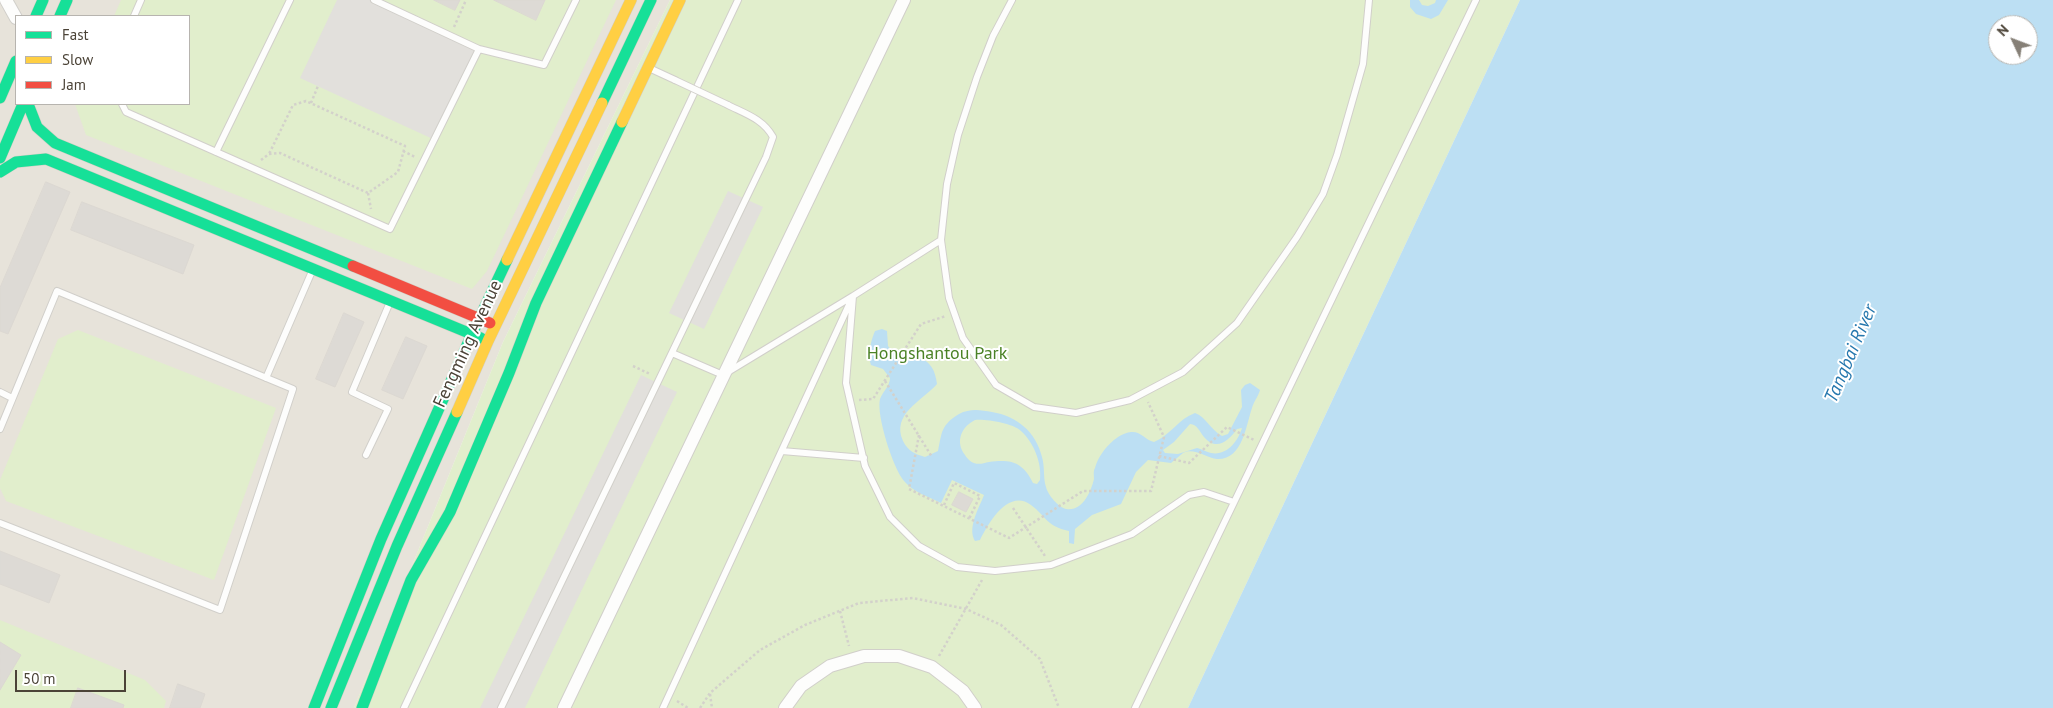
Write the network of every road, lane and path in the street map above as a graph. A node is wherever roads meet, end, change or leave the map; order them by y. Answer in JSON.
{"nodes":[{"id":1,"x":6,"y":0,"type":"edge"},
{"id":2,"x":43,"y":0,"type":"edge"},
{"id":3,"x":67,"y":0,"type":"edge"},
{"id":4,"x":141,"y":0,"type":"edge"},
{"id":5,"x":290,"y":0,"type":"edge"},
{"id":6,"x":374,"y":0,"type":"edge"},
{"id":7,"x":466,"y":0,"type":"edge"},
{"id":8,"x":576,"y":0,"type":"edge"},
{"id":9,"x":630,"y":0,"type":"edge"},
{"id":10,"x":651,"y":0,"type":"edge"},
{"id":11,"x":680,"y":0,"type":"edge"},
{"id":12,"x":738,"y":0,"type":"edge"},
{"id":13,"x":904,"y":0,"type":"edge"},
{"id":14,"x":1012,"y":0,"type":"edge"},
{"id":15,"x":1370,"y":0,"type":"edge"},
{"id":16,"x":1476,"y":0,"type":"edge"},
{"id":17,"x":36,"y":15,"type":"edge"},
{"id":18,"x":60,"y":15,"type":"edge"},
{"id":19,"x":134,"y":15,"type":"edge"},
{"id":20,"x":15,"y":16,"type":"edge"},
{"id":21,"x":450,"y":36,"type":"junction"},
{"id":22,"x":479,"y":49,"type":"junction"},
{"id":23,"x":15,"y":62,"type":"edge"},
{"id":24,"x":648,"y":67,"type":"junction"},
{"id":25,"x":318,"y":86,"type":"dead end"},
{"id":26,"x":0,"y":98,"type":"edge"},
{"id":27,"x":311,"y":103,"type":"junction"},
{"id":28,"x":23,"y":105,"type":"edge"},
{"id":29,"x":28,"y":105,"type":"edge"},
{"id":30,"x":122,"y":105,"type":"edge"},
{"id":31,"x":216,"y":152,"type":"junction"},
{"id":32,"x":269,"y":154,"type":"junction"},
{"id":33,"x":0,"y":158,"type":"edge"},
{"id":34,"x":252,"y":168,"type":"junction"},
{"id":35,"x":0,"y":172,"type":"edge"},
{"id":36,"x":941,"y":240,"type":"junction"},
{"id":37,"x":314,"y":269,"type":"junction"},
{"id":38,"x":853,"y":296,"type":"junction"},
{"id":39,"x":391,"y":301,"type":"junction"},
{"id":40,"x":955,"y":313,"type":"junction"},
{"id":41,"x":479,"y":319,"type":"junction"},
{"id":42,"x":495,"y":326,"type":"junction"},
{"id":43,"x":472,"y":334,"type":"junction"},
{"id":44,"x":488,"y":340,"type":"junction"},
{"id":45,"x":672,"y":353,"type":"junction"},
{"id":46,"x":633,"y":366,"type":"dead end"},
{"id":47,"x":723,"y":375,"type":"junction"},
{"id":48,"x":266,"y":378,"type":"junction"},
{"id":49,"x":659,"y":379,"type":"junction"},
{"id":50,"x":885,"y":381,"type":"junction"},
{"id":51,"x":0,"y":392,"type":"edge"},
{"id":52,"x":1144,"y":393,"type":"junction"},
{"id":53,"x":12,"y":398,"type":"junction"},
{"id":54,"x":850,"y":400,"type":"junction"},
{"id":55,"x":0,"y":429,"type":"edge"},
{"id":56,"x":918,"y":436,"type":"junction"},
{"id":57,"x":1263,"y":443,"type":"junction"},
{"id":58,"x":782,"y":451,"type":"junction"},
{"id":59,"x":366,"y":455,"type":"dead end"},
{"id":60,"x":1159,"y":456,"type":"junction"},
{"id":61,"x":932,"y":457,"type":"dead end"},
{"id":62,"x":864,"y":458,"type":"junction"},
{"id":63,"x":1234,"y":502,"type":"junction"},
{"id":64,"x":943,"y":506,"type":"junction"},
{"id":65,"x":1013,"y":508,"type":"dead end"},
{"id":66,"x":969,"y":519,"type":"junction"},
{"id":67,"x":0,"y":523,"type":"edge"},
{"id":68,"x":1026,"y":527,"type":"junction"},
{"id":69,"x":1051,"y":565,"type":"junction"},
{"id":70,"x":988,"y":570,"type":"junction"},
{"id":71,"x":966,"y":609,"type":"junction"},
{"id":72,"x":840,"y":611,"type":"junction"},
{"id":73,"x":852,"y":659,"type":"junction"},
{"id":74,"x":932,"y":667,"type":"junction"},
{"id":75,"x":710,"y":693,"type":"junction"},
{"id":76,"x":314,"y":708,"type":"edge"},
{"id":77,"x":332,"y":708,"type":"edge"},
{"id":78,"x":362,"y":708,"type":"edge"},
{"id":79,"x":404,"y":708,"type":"edge"},
{"id":80,"x":501,"y":708,"type":"edge"},
{"id":81,"x":564,"y":708,"type":"edge"},
{"id":82,"x":663,"y":708,"type":"edge"},
{"id":83,"x":700,"y":708,"type":"edge"},
{"id":84,"x":712,"y":708,"type":"edge"},
{"id":85,"x":785,"y":708,"type":"edge"},
{"id":86,"x":974,"y":708,"type":"edge"},
{"id":87,"x":1059,"y":708,"type":"edge"},
{"id":88,"x":1135,"y":708,"type":"edge"}],
"edges":[{"from":1,"to":20,"type":"street"},
{"from":2,"to":17,"type":"street"},
{"from":3,"to":18,"type":"street"},
{"from":4,"to":19,"type":"lane"},
{"from":5,"to":31,"type":"lane"},
{"from":6,"to":21,"type":"lane"},
{"from":7,"to":21,"type":"path"},
{"from":8,"to":22,"type":"lane"},
{"from":9,"to":41,"type":"street","name":"Fengming Avenue"},
{"from":10,"to":42,"type":"street","name":"Fengming Avenue"},
{"from":11,"to":24,"type":"street"},
{"from":12,"to":79,"type":"lane"},
{"from":13,"to":47,"type":"street"},
{"from":14,"to":36,"type":"lane"},
{"from":15,"to":52,"type":"lane"},
{"from":16,"to":57,"type":"lane"},
{"from":21,"to":22,"type":"lane"},
{"from":22,"to":34,"type":"lane"},
{"from":23,"to":26,"type":"street"},
{"from":24,"to":45,"type":"lane","bridge":true},
{"from":24,"to":78,"type":"street"},
{"from":25,"to":27,"type":"path"},
{"from":27,"to":32,"type":"path"},
{"from":27,"to":32,"type":"path"},
{"from":28,"to":33,"type":"street"},
{"from":29,"to":41,"type":"street"},
{"from":30,"to":31,"type":"lane"},
{"from":31,"to":34,"type":"lane"},
{"from":32,"to":34,"type":"path"},
{"from":35,"to":37,"type":"street"},
{"from":36,"to":38,"type":"lane"},
{"from":36,"to":40,"type":"lane"},
{"from":37,"to":39,"type":"street"},
{"from":37,"to":48,"type":"lane"},
{"from":38,"to":47,"type":"lane"},
{"from":38,"to":54,"type":"lane"},
{"from":38,"to":58,"type":"lane"},
{"from":39,"to":43,"type":"street"},
{"from":39,"to":59,"type":"lane"},
{"from":40,"to":50,"type":"path"},
{"from":40,"to":52,"type":"lane"},
{"from":41,"to":42,"type":"street"},
{"from":41,"to":43,"type":"street","name":"Fengming Avenue"},
{"from":42,"to":44,"type":"street","name":"Fengming Avenue"},
{"from":43,"to":44,"type":"street"},
{"from":43,"to":76,"type":"street","name":"Fengming Avenue"},
{"from":44,"to":77,"type":"street","name":"Fengming Avenue"},
{"from":45,"to":47,"type":"lane"},
{"from":45,"to":49,"type":"lane"},
{"from":46,"to":49,"type":"path"},
{"from":47,"to":81,"type":"street"},
{"from":48,"to":53,"type":"lane"},
{"from":48,"to":67,"type":"lane"},
{"from":49,"to":80,"type":"lane"},
{"from":50,"to":54,"type":"path"},
{"from":50,"to":56,"type":"path"},
{"from":51,"to":53,"type":"lane"},
{"from":52,"to":60,"type":"path"},
{"from":53,"to":55,"type":"lane"},
{"from":54,"to":62,"type":"lane"},
{"from":56,"to":61,"type":"path"},
{"from":56,"to":64,"type":"path"},
{"from":57,"to":60,"type":"path"},
{"from":57,"to":63,"type":"lane"},
{"from":58,"to":62,"type":"lane"},
{"from":58,"to":82,"type":"lane"},
{"from":60,"to":68,"type":"path"},
{"from":62,"to":70,"type":"lane"},
{"from":63,"to":69,"type":"lane"},
{"from":63,"to":88,"type":"lane"},
{"from":64,"to":66,"type":"path"},
{"from":64,"to":66,"type":"path"},
{"from":65,"to":68,"type":"path"},
{"from":66,"to":68,"type":"path"},
{"from":68,"to":69,"type":"path"},
{"from":69,"to":70,"type":"lane"},
{"from":70,"to":71,"type":"path"},
{"from":71,"to":72,"type":"path"},
{"from":71,"to":74,"type":"path"},
{"from":71,"to":87,"type":"path"},
{"from":72,"to":73,"type":"path"},
{"from":72,"to":75,"type":"path"},
{"from":73,"to":74,"type":"street"},
{"from":73,"to":85,"type":"street"},
{"from":74,"to":86,"type":"street"},
{"from":75,"to":83,"type":"path"},
{"from":75,"to":84,"type":"path"}]}
